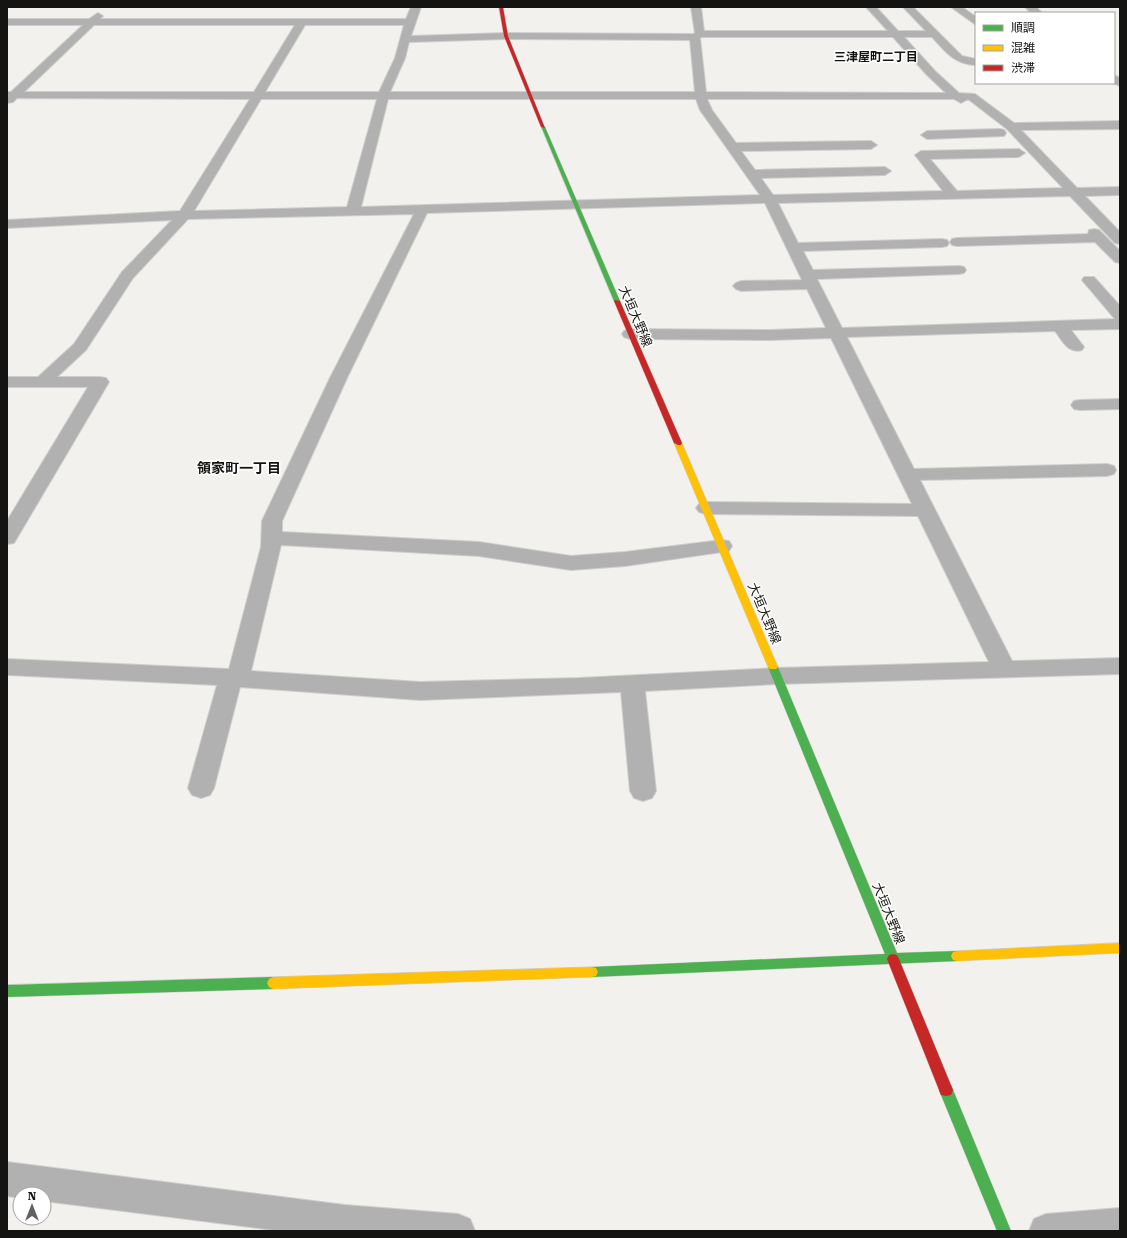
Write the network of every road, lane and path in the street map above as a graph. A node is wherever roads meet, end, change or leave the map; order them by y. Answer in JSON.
{"nodes":[{"id":1,"x":107,"y":7,"type":"edge"},
{"id":2,"x":416,"y":7,"type":"edge"},
{"id":3,"x":501,"y":7,"type":"edge"},
{"id":4,"x":696,"y":7,"type":"edge"},
{"id":5,"x":871,"y":7,"type":"edge"},
{"id":6,"x":908,"y":7,"type":"edge"},
{"id":7,"x":956,"y":7,"type":"edge"},
{"id":8,"x":322,"y":12,"type":"dead end"},
{"id":9,"x":975,"y":21,"type":"edge"},
{"id":10,"x":7,"y":22,"type":"edge"},
{"id":11,"x":92,"y":22,"type":"junction"},
{"id":12,"x":302,"y":22,"type":"junction"},
{"id":13,"x":318,"y":22,"type":"junction"},
{"id":14,"x":410,"y":22,"type":"junction"},
{"id":15,"x":895,"y":34,"type":"junction"},
{"id":16,"x":934,"y":34,"type":"junction"},
{"id":17,"x":698,"y":35,"type":"junction"},
{"id":18,"x":506,"y":36,"type":"junction"},
{"id":19,"x":406,"y":39,"type":"junction"},
{"id":20,"x":975,"y":62,"type":"edge"},
{"id":21,"x":529,"y":95,"type":"junction"},
{"id":22,"x":256,"y":96,"type":"junction"},
{"id":23,"x":383,"y":96,"type":"junction"},
{"id":24,"x":957,"y":96,"type":"junction"},
{"id":25,"x":9,"y":97,"type":"edge"},
{"id":26,"x":702,"y":97,"type":"junction"},
{"id":27,"x":1120,"y":126,"type":"edge"},
{"id":28,"x":1006,"y":130,"type":"junction"},
{"id":29,"x":927,"y":135,"type":"dead end"},
{"id":30,"x":871,"y":145,"type":"dead end"},
{"id":31,"x":733,"y":147,"type":"junction"},
{"id":32,"x":1019,"y":153,"type":"junction"},
{"id":33,"x":1035,"y":170,"type":"dead end"},
{"id":34,"x":885,"y":171,"type":"dead end"},
{"id":35,"x":752,"y":174,"type":"junction"},
{"id":36,"x":1045,"y":181,"type":"dead end"},
{"id":37,"x":1120,"y":191,"type":"edge"},
{"id":38,"x":1056,"y":193,"type":"junction"},
{"id":39,"x":953,"y":195,"type":"junction"},
{"id":40,"x":1070,"y":198,"type":"junction"},
{"id":41,"x":770,"y":200,"type":"junction"},
{"id":42,"x":575,"y":206,"type":"junction"},
{"id":43,"x":424,"y":209,"type":"junction"},
{"id":44,"x":353,"y":210,"type":"junction"},
{"id":45,"x":184,"y":216,"type":"junction"},
{"id":46,"x":1083,"y":221,"type":"dead end"},
{"id":47,"x":7,"y":224,"type":"edge"},
{"id":48,"x":1099,"y":238,"type":"junction"},
{"id":49,"x":1120,"y":240,"type":"edge"},
{"id":50,"x":958,"y":242,"type":"dead end"},
{"id":51,"x":942,"y":243,"type":"dead end"},
{"id":52,"x":794,"y":247,"type":"junction"},
{"id":53,"x":1120,"y":259,"type":"edge"},
{"id":54,"x":959,"y":270,"type":"dead end"},
{"id":55,"x":809,"y":279,"type":"junction"},
{"id":56,"x":1089,"y":280,"type":"dead end"},
{"id":57,"x":741,"y":286,"type":"dead end"},
{"id":58,"x":1120,"y":316,"type":"edge"},
{"id":59,"x":1120,"y":324,"type":"edge"},
{"id":60,"x":1059,"y":326,"type":"junction"},
{"id":61,"x":630,"y":334,"type":"junction"},
{"id":62,"x":836,"y":334,"type":"junction"},
{"id":63,"x":1076,"y":347,"type":"dead end"},
{"id":64,"x":7,"y":382,"type":"edge"},
{"id":65,"x":42,"y":382,"type":"junction"},
{"id":66,"x":1120,"y":404,"type":"edge"},
{"id":67,"x":1083,"y":405,"type":"dead end"},
{"id":68,"x":1107,"y":470,"type":"dead end"},
{"id":69,"x":907,"y":475,"type":"junction"},
{"id":70,"x":706,"y":508,"type":"junction"},
{"id":71,"x":925,"y":510,"type":"junction"},
{"id":72,"x":7,"y":538,"type":"edge"},
{"id":73,"x":271,"y":538,"type":"junction"},
{"id":74,"x":722,"y":546,"type":"junction"},
{"id":75,"x":1120,"y":666,"type":"edge"},
{"id":76,"x":7,"y":667,"type":"edge"},
{"id":77,"x":1005,"y":670,"type":"junction"},
{"id":78,"x":777,"y":676,"type":"junction"},
{"id":79,"x":235,"y":678,"type":"junction"},
{"id":80,"x":632,"y":683,"type":"junction"},
{"id":81,"x":201,"y":788,"type":"dead end"},
{"id":82,"x":643,"y":791,"type":"dead end"},
{"id":83,"x":1120,"y":948,"type":"edge"},
{"id":84,"x":894,"y":959,"type":"junction"},
{"id":85,"x":7,"y":991,"type":"edge"},
{"id":86,"x":7,"y":1179,"type":"edge"},
{"id":87,"x":1120,"y":1225,"type":"edge"},
{"id":88,"x":458,"y":1231,"type":"edge"},
{"id":89,"x":1004,"y":1231,"type":"edge"},
{"id":90,"x":1046,"y":1231,"type":"edge"}],
"edges":[{"from":1,"to":11,"type":"street"},
{"from":2,"to":14,"type":"street"},
{"from":3,"to":18,"type":"main road","name":"大垣大野線"},
{"from":4,"to":17,"type":"street"},
{"from":5,"to":15,"type":"street"},
{"from":6,"to":16,"type":"street"},
{"from":7,"to":9,"type":"street"},
{"from":8,"to":13,"type":"street"},
{"from":10,"to":11,"type":"street"},
{"from":11,"to":12,"type":"street"},
{"from":11,"to":25,"type":"street"},
{"from":12,"to":13,"type":"street"},
{"from":12,"to":22,"type":"street"},
{"from":13,"to":14,"type":"street"},
{"from":14,"to":19,"type":"street"},
{"from":15,"to":16,"type":"street"},
{"from":15,"to":17,"type":"street"},
{"from":15,"to":24,"type":"street"},
{"from":16,"to":20,"type":"street"},
{"from":17,"to":18,"type":"street"},
{"from":17,"to":26,"type":"street"},
{"from":18,"to":19,"type":"street"},
{"from":18,"to":21,"type":"main road","name":"大垣大野線"},
{"from":19,"to":23,"type":"street"},
{"from":21,"to":23,"type":"street"},
{"from":21,"to":26,"type":"street"},
{"from":21,"to":42,"type":"main road","name":"大垣大野線"},
{"from":22,"to":23,"type":"street"},
{"from":22,"to":25,"type":"street"},
{"from":22,"to":45,"type":"street"},
{"from":23,"to":44,"type":"street"},
{"from":24,"to":26,"type":"street"},
{"from":24,"to":28,"type":"street"},
{"from":26,"to":31,"type":"street"},
{"from":27,"to":28,"type":"street"},
{"from":28,"to":29,"type":"street"},
{"from":28,"to":32,"type":"street"},
{"from":28,"to":40,"type":"street"},
{"from":30,"to":31,"type":"street"},
{"from":31,"to":35,"type":"street"},
{"from":32,"to":33,"type":"street"},
{"from":32,"to":39,"type":"street"},
{"from":34,"to":35,"type":"street"},
{"from":35,"to":41,"type":"street"},
{"from":36,"to":38,"type":"street"},
{"from":37,"to":40,"type":"street"},
{"from":38,"to":39,"type":"street"},
{"from":38,"to":40,"type":"street"},
{"from":39,"to":41,"type":"street"},
{"from":40,"to":49,"type":"street"},
{"from":41,"to":42,"type":"street"},
{"from":41,"to":52,"type":"street"},
{"from":42,"to":43,"type":"street"},
{"from":42,"to":61,"type":"main road","name":"大垣大野線"},
{"from":43,"to":44,"type":"street"},
{"from":43,"to":73,"type":"street"},
{"from":44,"to":45,"type":"street"},
{"from":45,"to":47,"type":"street"},
{"from":45,"to":65,"type":"street"},
{"from":46,"to":48,"type":"street"},
{"from":48,"to":50,"type":"street"},
{"from":48,"to":53,"type":"street"},
{"from":51,"to":52,"type":"street"},
{"from":52,"to":55,"type":"street"},
{"from":54,"to":55,"type":"street"},
{"from":55,"to":57,"type":"street"},
{"from":55,"to":62,"type":"street"},
{"from":56,"to":58,"type":"street"},
{"from":59,"to":60,"type":"street"},
{"from":60,"to":62,"type":"street"},
{"from":60,"to":63,"type":"street"},
{"from":61,"to":62,"type":"street"},
{"from":61,"to":70,"type":"main road","name":"大垣大野線"},
{"from":62,"to":69,"type":"street"},
{"from":64,"to":65,"type":"street"},
{"from":65,"to":72,"type":"street"},
{"from":66,"to":67,"type":"street"},
{"from":68,"to":69,"type":"street"},
{"from":69,"to":71,"type":"street"},
{"from":70,"to":71,"type":"street"},
{"from":70,"to":74,"type":"main road","name":"大垣大野線"},
{"from":71,"to":77,"type":"street"},
{"from":73,"to":74,"type":"street"},
{"from":73,"to":79,"type":"street"},
{"from":74,"to":78,"type":"main road","name":"大垣大野線"},
{"from":75,"to":77,"type":"street"},
{"from":76,"to":79,"type":"street"},
{"from":77,"to":78,"type":"street"},
{"from":78,"to":80,"type":"street"},
{"from":78,"to":84,"type":"main road","name":"大垣大野線"},
{"from":79,"to":80,"type":"street"},
{"from":79,"to":81,"type":"street"},
{"from":80,"to":82,"type":"street"},
{"from":83,"to":84,"type":"main road"},
{"from":84,"to":85,"type":"main road"},
{"from":84,"to":89,"type":"main road","name":"大垣大野線"},
{"from":86,"to":88,"type":"street"},
{"from":87,"to":90,"type":"street"}]}
